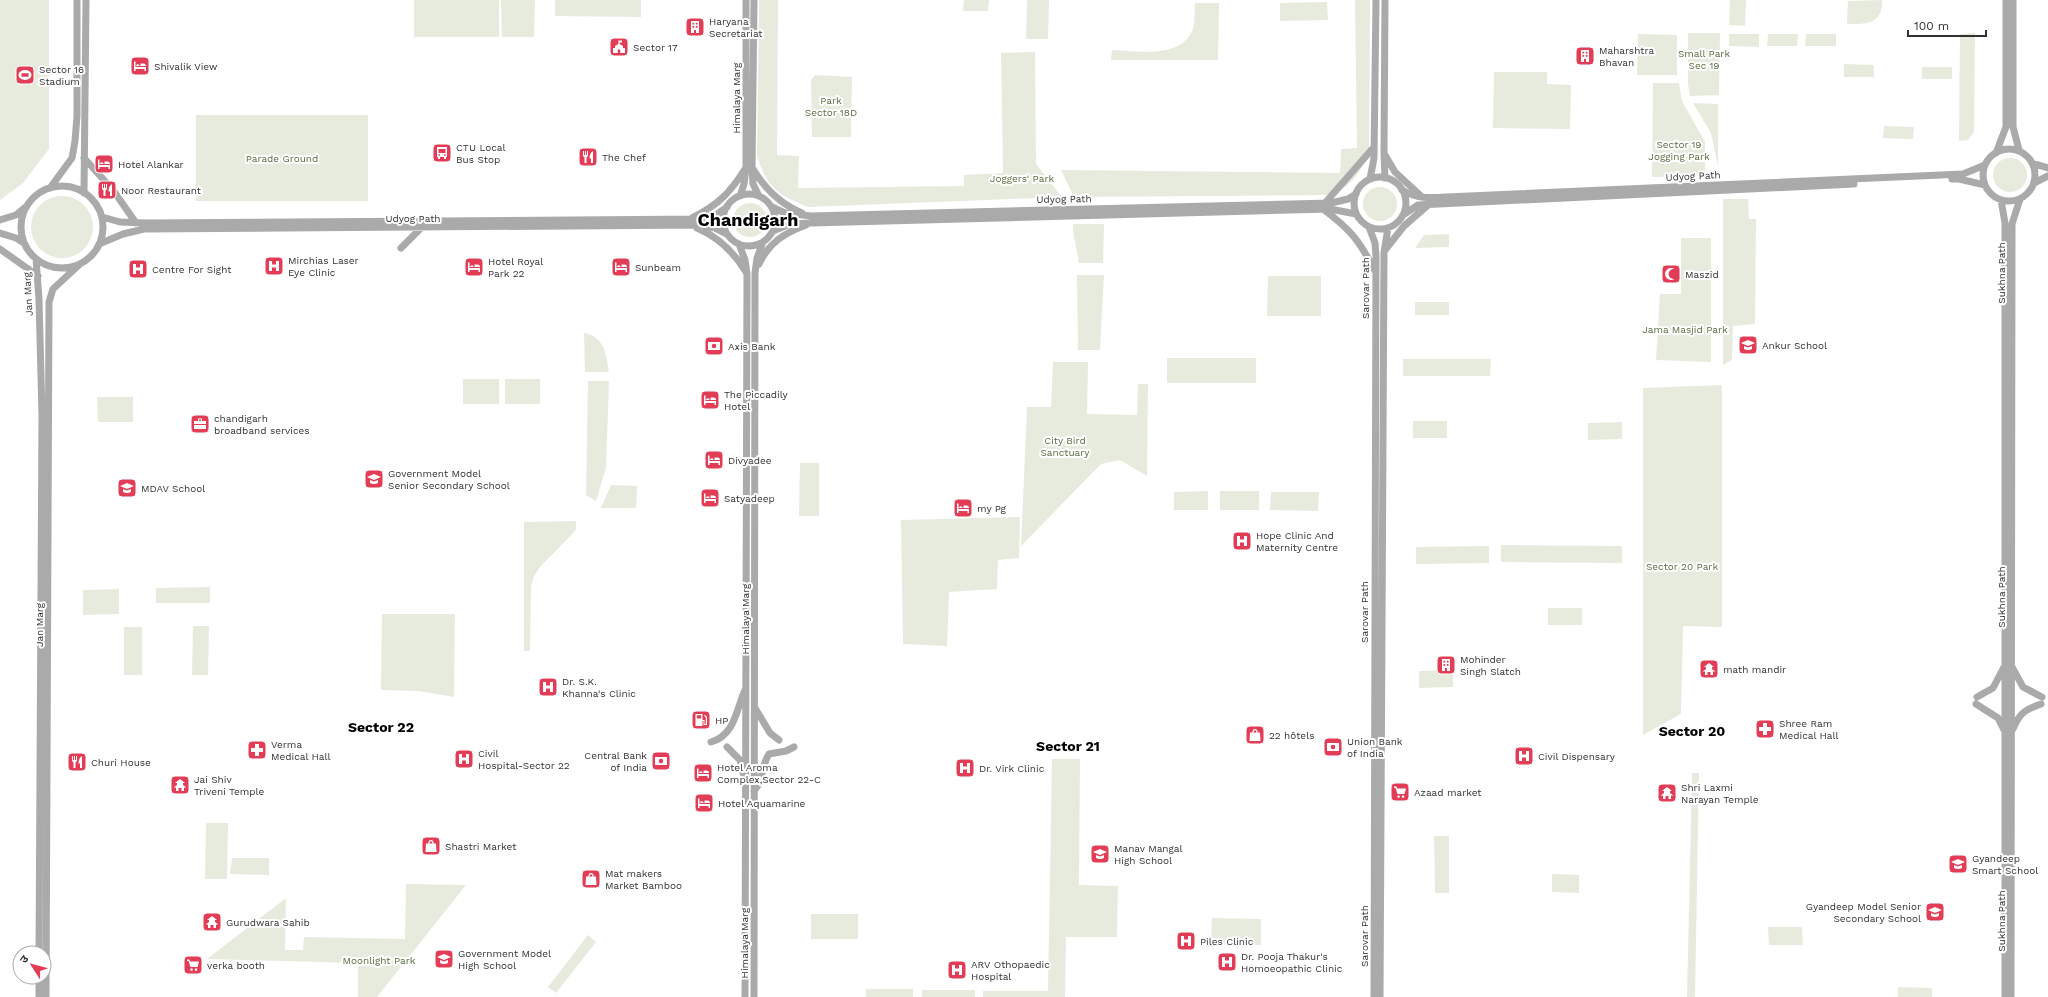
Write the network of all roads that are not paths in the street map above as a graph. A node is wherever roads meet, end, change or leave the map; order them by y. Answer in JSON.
{"nodes":[{"id":1,"x":77,"y":0,"type":"edge"},
{"id":2,"x":86,"y":0,"type":"edge"},
{"id":3,"x":746,"y":0,"type":"edge"},
{"id":4,"x":754,"y":0,"type":"edge"},
{"id":5,"x":1376,"y":0,"type":"edge"},
{"id":6,"x":1385,"y":0,"type":"edge"},
{"id":7,"x":2006,"y":0,"type":"edge"},
{"id":8,"x":2014,"y":0,"type":"edge"},
{"id":9,"x":1374,"y":147,"type":"junction"},
{"id":10,"x":2018,"y":150,"type":"junction"},
{"id":11,"x":1996,"y":152,"type":"junction"},
{"id":12,"x":1384,"y":153,"type":"junction"},
{"id":13,"x":84,"y":158,"type":"junction"},
{"id":14,"x":2032,"y":163,"type":"junction"},
{"id":15,"x":1985,"y":165,"type":"junction"},
{"id":16,"x":749,"y":167,"type":"junction"},
{"id":17,"x":2048,"y":168,"type":"edge"},
{"id":18,"x":2048,"y":176,"type":"edge"},
{"id":19,"x":1386,"y":178,"type":"junction"},
{"id":20,"x":1370,"y":179,"type":"junction"},
{"id":21,"x":2034,"y":183,"type":"junction"},
{"id":22,"x":1985,"y":185,"type":"junction"},
{"id":23,"x":50,"y":188,"type":"junction"},
{"id":24,"x":1402,"y":190,"type":"junction"},
{"id":25,"x":84,"y":193,"type":"junction"},
{"id":26,"x":1356,"y":194,"type":"junction"},
{"id":27,"x":740,"y":196,"type":"junction"},
{"id":28,"x":758,"y":196,"type":"junction"},
{"id":29,"x":1424,"y":198,"type":"junction"},
{"id":30,"x":2020,"y":199,"type":"junction"},
{"id":31,"x":2001,"y":200,"type":"junction"},
{"id":32,"x":1429,"y":205,"type":"junction"},
{"id":33,"x":27,"y":206,"type":"junction"},
{"id":34,"x":1324,"y":206,"type":"junction"},
{"id":35,"x":727,"y":207,"type":"junction"},
{"id":36,"x":772,"y":207,"type":"junction"},
{"id":37,"x":1356,"y":214,"type":"junction"},
{"id":38,"x":1403,"y":215,"type":"junction"},
{"id":39,"x":102,"y":217,"type":"junction"},
{"id":40,"x":811,"y":219,"type":"junction"},
{"id":41,"x":0,"y":220,"type":"edge"},
{"id":42,"x":690,"y":222,"type":"junction"},
{"id":43,"x":136,"y":223,"type":"junction"},
{"id":44,"x":422,"y":227,"type":"junction"},
{"id":45,"x":1369,"y":227,"type":"junction"},
{"id":46,"x":1388,"y":228,"type":"junction"},
{"id":47,"x":773,"y":231,"type":"junction"},
{"id":48,"x":0,"y":233,"type":"edge"},
{"id":49,"x":727,"y":234,"type":"junction"},
{"id":50,"x":763,"y":242,"type":"junction"},
{"id":51,"x":24,"y":243,"type":"junction"},
{"id":52,"x":99,"y":244,"type":"junction"},
{"id":53,"x":739,"y":244,"type":"junction"},
{"id":54,"x":401,"y":248,"type":"dead end"},
{"id":55,"x":0,"y":249,"type":"edge"},
{"id":56,"x":1384,"y":252,"type":"junction"},
{"id":57,"x":36,"y":259,"type":"junction"},
{"id":58,"x":79,"y":265,"type":"junction"},
{"id":59,"x":755,"y":273,"type":"junction"},
{"id":60,"x":1376,"y":273,"type":"junction"},
{"id":61,"x":747,"y":274,"type":"junction"},
{"id":62,"x":38,"y":276,"type":"junction"},
{"id":63,"x":2008,"y":664,"type":"junction"},
{"id":64,"x":746,"y":686,"type":"junction"},
{"id":65,"x":754,"y":708,"type":"junction"},
{"id":66,"x":2008,"y":732,"type":"junction"},
{"id":67,"x":779,"y":740,"type":"dead end"},
{"id":68,"x":711,"y":742,"type":"dead end"},
{"id":69,"x":727,"y":747,"type":"dead end"},
{"id":70,"x":794,"y":747,"type":"dead end"},
{"id":71,"x":746,"y":784,"type":"junction"},
{"id":72,"x":754,"y":791,"type":"junction"},
{"id":73,"x":40,"y":945,"type":"edge"},
{"id":74,"x":39,"y":985,"type":"edge"},
{"id":75,"x":39,"y":997,"type":"edge"},
{"id":76,"x":46,"y":997,"type":"edge"},
{"id":77,"x":745,"y":997,"type":"edge"},
{"id":78,"x":754,"y":997,"type":"edge"},
{"id":79,"x":1374,"y":997,"type":"edge"},
{"id":80,"x":1380,"y":997,"type":"edge"},
{"id":81,"x":2005,"y":997,"type":"edge"},
{"id":82,"x":2011,"y":997,"type":"edge"}],
"edges":[{"from":1,"to":23,"type":"main road"},
{"from":2,"to":13,"type":"main road"},
{"from":3,"to":16,"type":"main road","name":"Himalaya Marg"},
{"from":4,"to":16,"type":"main road","name":"Himalaya Marg"},
{"from":5,"to":9,"type":"main road"},
{"from":6,"to":12,"type":"main road"},
{"from":7,"to":11,"type":"main road"},
{"from":8,"to":10,"type":"main road"},
{"from":9,"to":20,"type":"main road"},
{"from":9,"to":34,"type":"main road"},
{"from":10,"to":11,"type":"main road"},
{"from":10,"to":14,"type":"main road"},
{"from":11,"to":15,"type":"main road"},
{"from":12,"to":19,"type":"main road"},
{"from":12,"to":29,"type":"main road"},
{"from":13,"to":25,"type":"main road"},
{"from":13,"to":43,"type":"main road"},
{"from":14,"to":17,"type":"main road"},
{"from":14,"to":21,"type":"main road"},
{"from":15,"to":22,"type":"main road"},
{"from":15,"to":29,"type":"main road","name":"Udyog Path"},
{"from":16,"to":27,"type":"main road","name":"Himalaya Marg"},
{"from":16,"to":28,"type":"main road","name":"Himalaya Marg"},
{"from":16,"to":40,"type":"main road"},
{"from":16,"to":42,"type":"main road"},
{"from":18,"to":21,"type":"main road"},
{"from":19,"to":20,"type":"main road"},
{"from":19,"to":24,"type":"main road"},
{"from":20,"to":26,"type":"main road"},
{"from":21,"to":30,"type":"main road"},
{"from":22,"to":31,"type":"main road"},
{"from":22,"to":32,"type":"main road","name":"Udyog Path"},
{"from":23,"to":25,"type":"main road"},
{"from":23,"to":33,"type":"main road"},
{"from":24,"to":29,"type":"main road","name":"Udyog Path"},
{"from":24,"to":38,"type":"main road"},
{"from":25,"to":39,"type":"main road"},
{"from":26,"to":34,"type":"main road","name":"Udyog Path"},
{"from":26,"to":37,"type":"main road"},
{"from":27,"to":28,"type":"main road"},
{"from":27,"to":35,"type":"main road"},
{"from":28,"to":36,"type":"main road"},
{"from":30,"to":31,"type":"main road"},
{"from":30,"to":63,"type":"main road","name":"Sukhna Path"},
{"from":31,"to":63,"type":"main road","name":"Sukhna Path"},
{"from":32,"to":38,"type":"main road","name":"Udyog Path"},
{"from":32,"to":56,"type":"main road"},
{"from":33,"to":41,"type":"main road"},
{"from":33,"to":51,"type":"main road"},
{"from":34,"to":37,"type":"main road","name":"Udyog Path"},
{"from":34,"to":40,"type":"main road","name":"Udyog Path"},
{"from":34,"to":60,"type":"main road"},
{"from":35,"to":42,"type":"main road","name":"Udyog Path"},
{"from":35,"to":49,"type":"main road"},
{"from":36,"to":40,"type":"main road","name":"Udyog Path"},
{"from":36,"to":47,"type":"main road"},
{"from":37,"to":45,"type":"main road"},
{"from":38,"to":46,"type":"main road"},
{"from":39,"to":43,"type":"main road","name":"Udyog Path"},
{"from":39,"to":52,"type":"main road"},
{"from":40,"to":47,"type":"main road","name":"Udyog Path"},
{"from":40,"to":59,"type":"main road"},
{"from":42,"to":43,"type":"main road","name":"Udyog Path"},
{"from":42,"to":44,"type":"main road","name":"Udyog Path"},
{"from":42,"to":49,"type":"main road","name":"Udyog Path"},
{"from":42,"to":61,"type":"main road"},
{"from":44,"to":52,"type":"main road","name":"Udyog Path"},
{"from":44,"to":54,"type":"main road"},
{"from":45,"to":46,"type":"main road"},
{"from":45,"to":60,"type":"main road","name":"Sarovar Path"},
{"from":46,"to":56,"type":"main road","name":"Sarovar Path"},
{"from":47,"to":50,"type":"main road"},
{"from":48,"to":51,"type":"main road"},
{"from":49,"to":53,"type":"main road"},
{"from":50,"to":53,"type":"main road"},
{"from":50,"to":59,"type":"main road","name":"Himalaya Marg"},
{"from":51,"to":57,"type":"main road"},
{"from":52,"to":58,"type":"main road"},
{"from":53,"to":61,"type":"main road","name":"Himalaya Marg"},
{"from":55,"to":62,"type":"main road"},
{"from":56,"to":80,"type":"main road","name":"Sarovar Path"},
{"from":57,"to":58,"type":"main road"},
{"from":57,"to":62,"type":"main road","name":"Jan Marg"},
{"from":58,"to":76,"type":"main road","name":"Jan Marg"},
{"from":59,"to":65,"type":"main road","name":"Himalaya Marg"},
{"from":60,"to":79,"type":"main road","name":"Sarovar Path"},
{"from":61,"to":64,"type":"main road","name":"Himalaya Marg"},
{"from":62,"to":73,"type":"main road","name":"Jan Marg"},
{"from":63,"to":66,"type":"main road","name":"Sukhna Path"},
{"from":63,"to":66,"type":"main road"},
{"from":63,"to":66,"type":"main road"},
{"from":64,"to":68,"type":"main road"},
{"from":64,"to":71,"type":"main road","name":"Himalaya Marg"},
{"from":65,"to":67,"type":"main road"},
{"from":65,"to":72,"type":"main road","name":"Himalaya Marg"},
{"from":66,"to":81,"type":"main road","name":"Sukhna Path"},
{"from":66,"to":82,"type":"main road","name":"Sukhna Path"},
{"from":69,"to":71,"type":"main road"},
{"from":70,"to":72,"type":"main road"},
{"from":71,"to":77,"type":"main road","name":"Himalaya Marg"},
{"from":72,"to":78,"type":"main road","name":"Himalaya Marg"},
{"from":74,"to":75,"type":"main road"}]}
